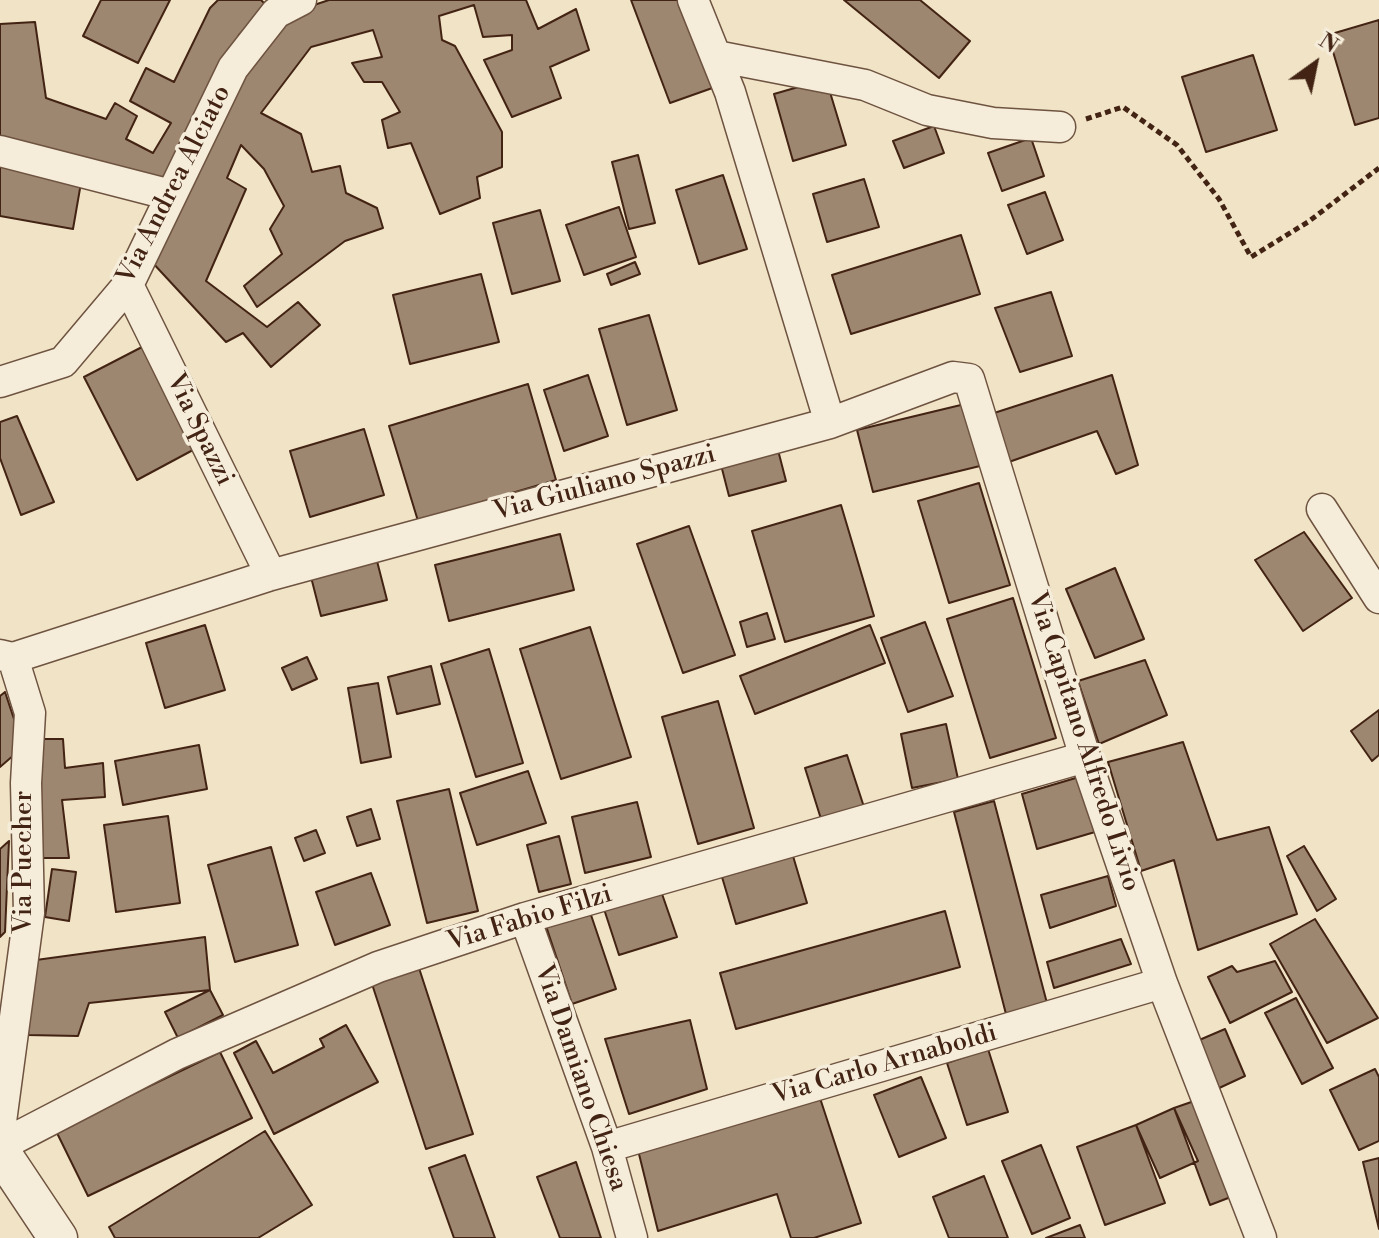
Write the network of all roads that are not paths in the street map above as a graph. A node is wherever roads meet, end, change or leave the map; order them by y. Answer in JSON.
{"nodes":[{"id":1,"x":301,"y":0,"type":"edge"},
{"id":2,"x":693,"y":0,"type":"edge"},
{"id":3,"x":716,"y":56,"type":"junction"},
{"id":4,"x":1060,"y":127,"type":"road end"},
{"id":5,"x":0,"y":151,"type":"edge"},
{"id":6,"x":171,"y":195,"type":"junction"},
{"id":7,"x":128,"y":285,"type":"junction"},
{"id":8,"x":0,"y":382,"type":"edge"},
{"id":9,"x":830,"y":423,"type":"junction"},
{"id":10,"x":1322,"y":509,"type":"dead end"},
{"id":11,"x":271,"y":575,"type":"junction"},
{"id":12,"x":1379,"y":598,"type":"edge"},
{"id":13,"x":6,"y":656,"type":"edge"},
{"id":14,"x":1085,"y":757,"type":"junction"},
{"id":15,"x":525,"y":918,"type":"junction"},
{"id":16,"x":1162,"y":983,"type":"junction"},
{"id":17,"x":0,"y":1129,"type":"edge"},
{"id":18,"x":607,"y":1147,"type":"junction"},
{"id":19,"x":0,"y":1148,"type":"edge"},
{"id":20,"x":58,"y":1238,"type":"edge"},
{"id":21,"x":632,"y":1238,"type":"edge"},
{"id":22,"x":1261,"y":1238,"type":"edge"}],
"edges":[{"from":1,"to":6,"type":"street","name":"Via Andrea Alciato"},
{"from":2,"to":3,"type":"street"},
{"from":3,"to":4,"type":"street"},
{"from":3,"to":9,"type":"street"},
{"from":5,"to":6,"type":"street"},
{"from":6,"to":7,"type":"street","name":"Via Andrea Alciato"},
{"from":7,"to":8,"type":"street","name":"Via Andrea Alciato"},
{"from":7,"to":11,"type":"street","name":"Via Spazzi"},
{"from":9,"to":11,"type":"street","name":"Via Giuliano Spazzi"},
{"from":9,"to":14,"type":"street","name":"Via Capitano Alfredo Livio"},
{"from":10,"to":12,"type":"street"},
{"from":11,"to":13,"type":"street","name":"Via Giuliano Spazzi"},
{"from":13,"to":17,"type":"street","name":"Via Puecher"},
{"from":14,"to":15,"type":"street","name":"Via Fabio Filzi"},
{"from":14,"to":16,"type":"street","name":"Via Capitano Alfredo Livio"},
{"from":15,"to":18,"type":"street","name":"Via Damiano Chiesa"},
{"from":15,"to":19,"type":"street","name":"Via Fabio Filzi"},
{"from":16,"to":18,"type":"street","name":"Via Carlo Arnaboldi"},
{"from":16,"to":22,"type":"street","name":"Via Capitano Alfredo Livio"},
{"from":18,"to":21,"type":"street","name":"Via Damiano Chiesa"},
{"from":19,"to":20,"type":"street"}]}
